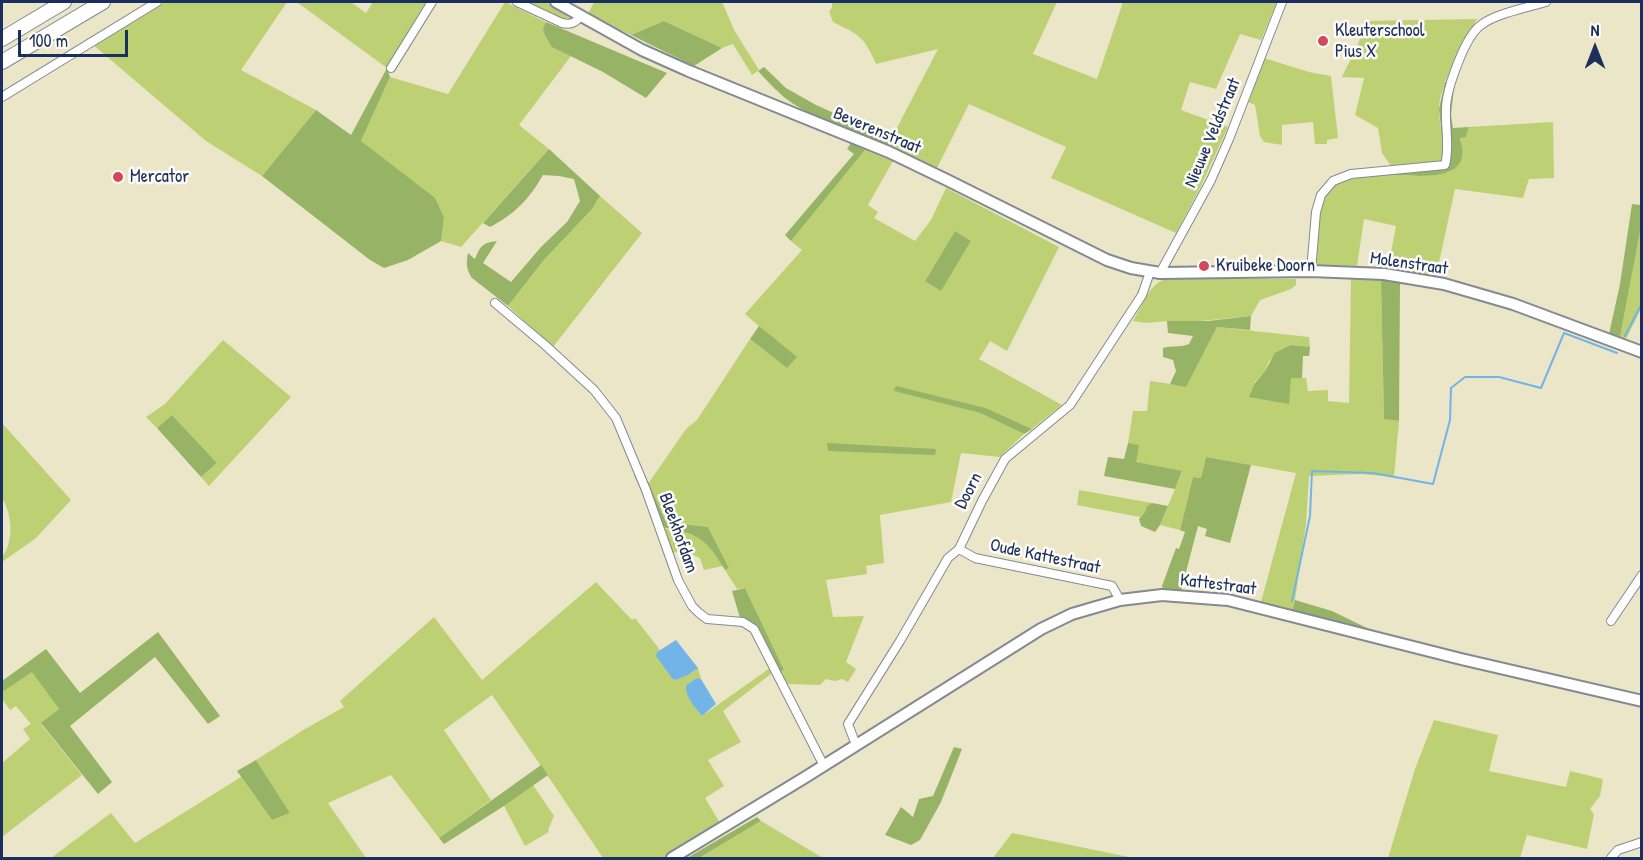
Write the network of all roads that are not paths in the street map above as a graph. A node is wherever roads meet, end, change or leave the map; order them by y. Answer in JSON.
{"nodes":[{"id":1,"x":64,"y":2,"type":"edge"},
{"id":2,"x":103,"y":2,"type":"edge"},
{"id":3,"x":157,"y":2,"type":"edge"},
{"id":4,"x":432,"y":2,"type":"edge"},
{"id":5,"x":517,"y":2,"type":"edge"},
{"id":6,"x":556,"y":2,"type":"edge"},
{"id":7,"x":1282,"y":2,"type":"edge"},
{"id":8,"x":1546,"y":2,"type":"edge"},
{"id":9,"x":581,"y":16,"type":"junction"},
{"id":10,"x":2,"y":39,"type":"edge"},
{"id":11,"x":2,"y":62,"type":"edge"},
{"id":12,"x":391,"y":68,"type":"dead end"},
{"id":13,"x":2,"y":97,"type":"edge"},
{"id":14,"x":1155,"y":272,"type":"junction"},
{"id":15,"x":1311,"y":272,"type":"junction"},
{"id":16,"x":495,"y":303,"type":"dead end"},
{"id":17,"x":1641,"y":352,"type":"edge"},
{"id":18,"x":959,"y":549,"type":"junction"},
{"id":19,"x":1641,"y":574,"type":"edge"},
{"id":20,"x":1120,"y":600,"type":"junction"},
{"id":21,"x":1611,"y":621,"type":"dead end"},
{"id":22,"x":1641,"y":701,"type":"edge"},
{"id":23,"x":856,"y":745,"type":"junction"},
{"id":24,"x":824,"y":766,"type":"junction"},
{"id":25,"x":1641,"y":842,"type":"edge"},
{"id":26,"x":672,"y":858,"type":"edge"},
{"id":27,"x":1611,"y":858,"type":"edge"}],
"edges":[{"from":1,"to":10,"type":"highway"},
{"from":2,"to":11,"type":"highway"},
{"from":3,"to":13,"type":"street"},
{"from":4,"to":12,"type":"street"},
{"from":5,"to":9,"type":"street"},
{"from":6,"to":9,"type":"street","name":"Beverenstraat"},
{"from":7,"to":14,"type":"street","name":"Nieuwe Veldstraat"},
{"from":8,"to":15,"type":"street"},
{"from":9,"to":14,"type":"street","name":"Beverenstraat"},
{"from":14,"to":15,"type":"street","name":"Molenstraat"},
{"from":14,"to":18,"type":"street","name":"Doorn"},
{"from":15,"to":17,"type":"street","name":"Molenstraat"},
{"from":16,"to":24,"type":"street","name":"Bleekhofdam"},
{"from":18,"to":20,"type":"street","name":"Oude Kattestraat"},
{"from":18,"to":23,"type":"street","name":"Doorn"},
{"from":19,"to":21,"type":"street"},
{"from":20,"to":22,"type":"street","name":"Kattestraat"},
{"from":20,"to":23,"type":"street","name":"Kattestraat"},
{"from":23,"to":24,"type":"street","name":"Kattestraat"},
{"from":24,"to":26,"type":"street"},
{"from":25,"to":27,"type":"street"}]}
